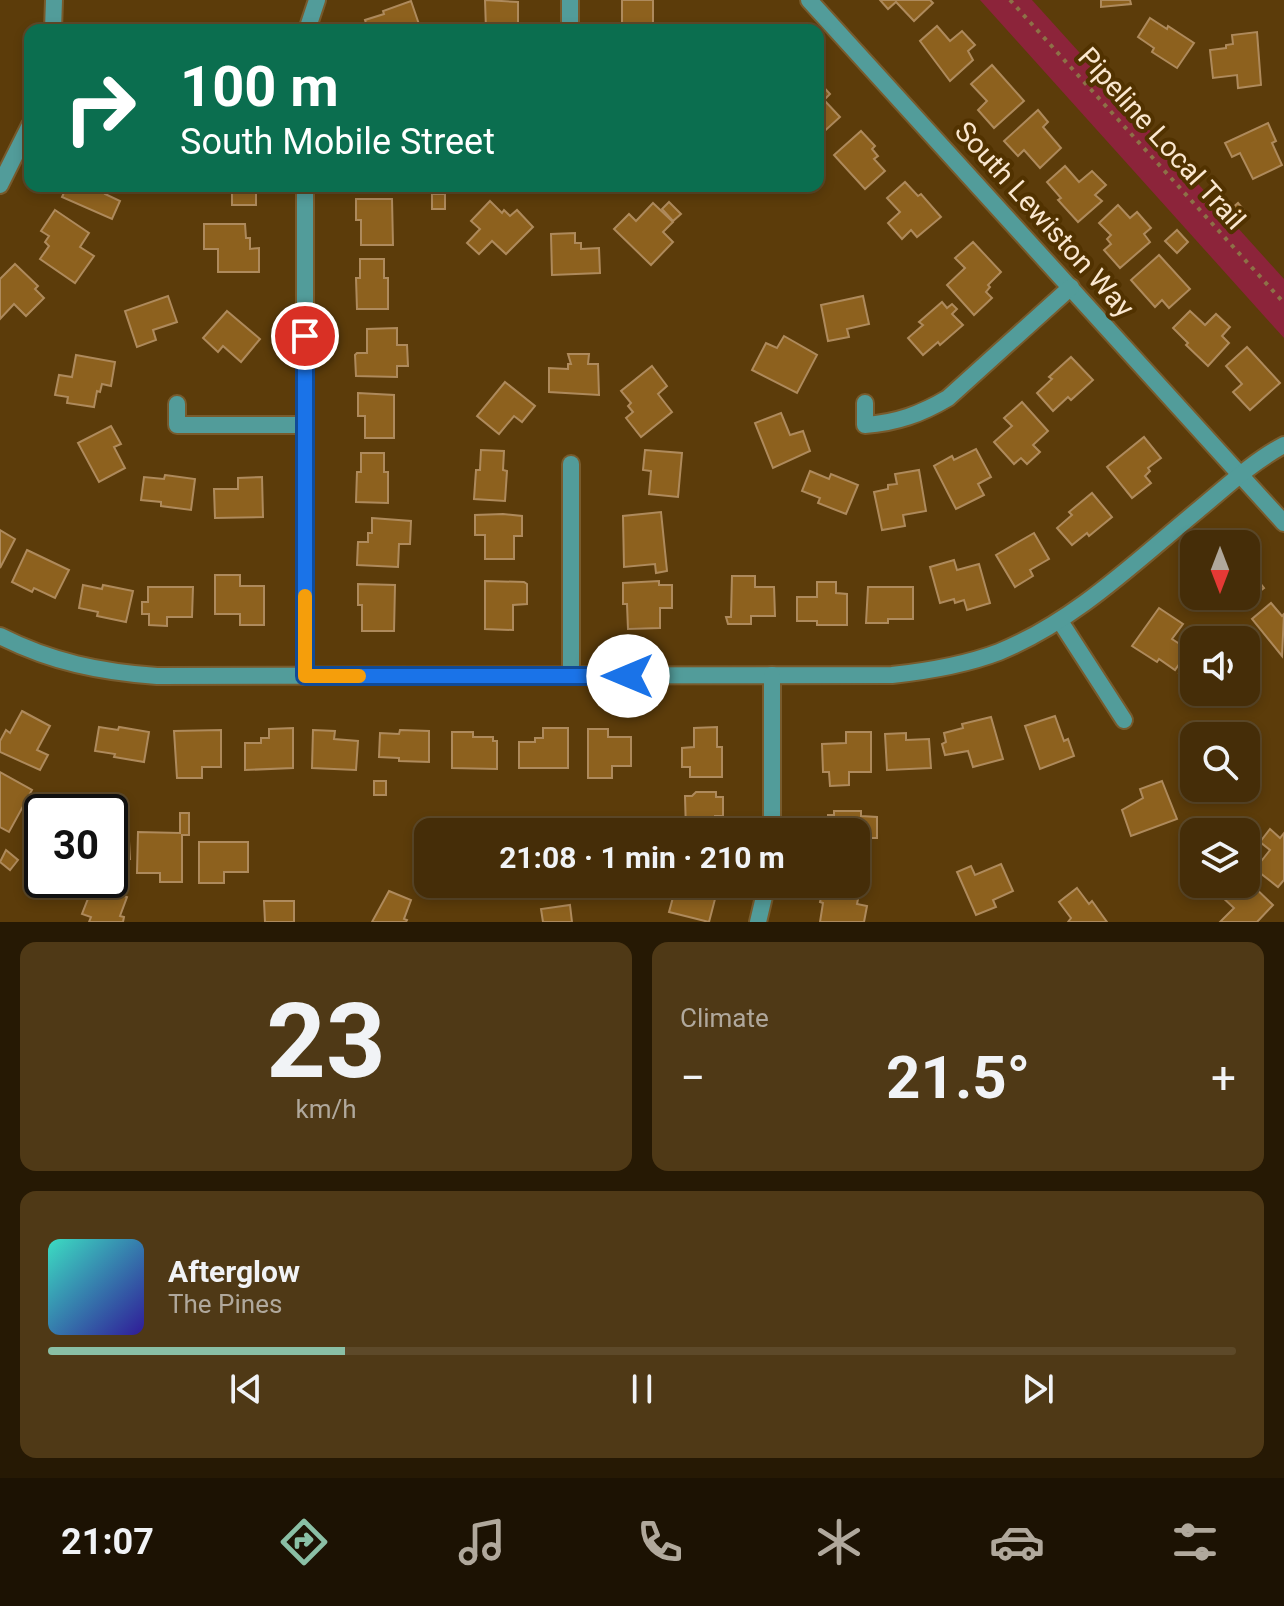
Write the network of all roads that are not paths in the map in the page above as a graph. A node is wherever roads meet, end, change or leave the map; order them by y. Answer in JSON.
{"nodes":[{"id":1,"x":54,"y":0,"type":"edge"},
{"id":2,"x":317,"y":0,"type":"edge"},
{"id":3,"x":570,"y":0,"type":"edge"},
{"id":4,"x":809,"y":0,"type":"edge"},
{"id":5,"x":53,"y":24,"type":"edge"},
{"id":6,"x":309,"y":24,"type":"edge"},
{"id":7,"x":570,"y":24,"type":"edge"},
{"id":8,"x":24,"y":137,"type":"edge"},
{"id":9,"x":0,"y":185,"type":"edge"},
{"id":10,"x":305,"y":192,"type":"edge"},
{"id":11,"x":1071,"y":287,"type":"junction"},
{"id":12,"x":865,"y":403,"type":"dead end"},
{"id":13,"x":177,"y":404,"type":"dead end"},
{"id":14,"x":305,"y":425,"type":"junction"},
{"id":15,"x":1284,"y":445,"type":"edge"},
{"id":16,"x":571,"y":464,"type":"dead end"},
{"id":17,"x":1240,"y":474,"type":"junction"},
{"id":18,"x":1284,"y":523,"type":"edge"},
{"id":19,"x":1060,"y":621,"type":"junction"},
{"id":20,"x":0,"y":636,"type":"edge"},
{"id":21,"x":772,"y":675,"type":"junction"},
{"id":22,"x":305,"y":676,"type":"junction"},
{"id":23,"x":571,"y":676,"type":"junction"},
{"id":24,"x":1124,"y":720,"type":"dead end"},
{"id":25,"x":772,"y":818,"type":"edge"},
{"id":26,"x":764,"y":898,"type":"edge"},
{"id":27,"x":758,"y":922,"type":"edge"}],
"edges":[{"from":1,"to":5,"type":"street"},
{"from":2,"to":6,"type":"street"},
{"from":3,"to":7,"type":"street"},
{"from":4,"to":11,"type":"street","name":"South Lewiston Way"},
{"from":8,"to":9,"type":"street"},
{"from":10,"to":14,"type":"street"},
{"from":11,"to":12,"type":"street"},
{"from":11,"to":17,"type":"street","name":"South Lewiston Way"},
{"from":13,"to":14,"type":"street"},
{"from":14,"to":22,"type":"street"},
{"from":15,"to":17,"type":"street"},
{"from":16,"to":23,"type":"street"},
{"from":17,"to":18,"type":"street","name":"South Lewiston Way"},
{"from":17,"to":19,"type":"street"},
{"from":19,"to":21,"type":"street"},
{"from":19,"to":24,"type":"street"},
{"from":20,"to":22,"type":"street"},
{"from":21,"to":23,"type":"street"},
{"from":21,"to":25,"type":"street"},
{"from":22,"to":23,"type":"street"},
{"from":26,"to":27,"type":"street"}]}
